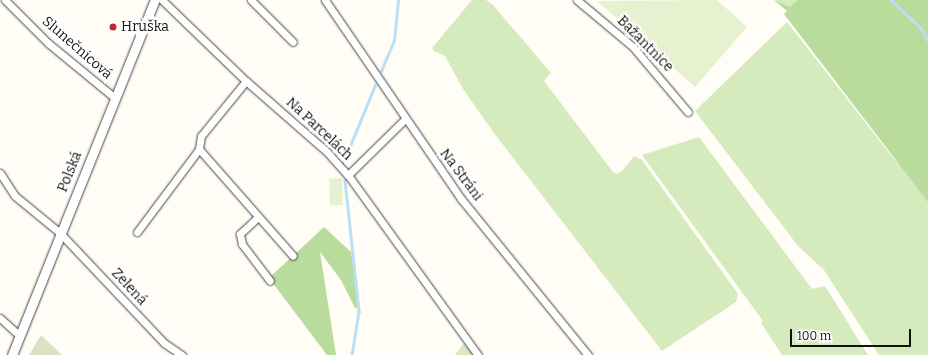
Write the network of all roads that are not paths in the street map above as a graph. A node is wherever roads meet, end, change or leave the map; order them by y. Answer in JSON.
{"nodes":[{"id":1,"x":5,"y":0,"type":"edge"},
{"id":2,"x":155,"y":0,"type":"edge"},
{"id":3,"x":162,"y":0,"type":"edge"},
{"id":4,"x":252,"y":0,"type":"edge"},
{"id":5,"x":325,"y":0,"type":"edge"},
{"id":6,"x":577,"y":0,"type":"edge"},
{"id":7,"x":293,"y":42,"type":"dead end"},
{"id":8,"x":246,"y":81,"type":"junction"},
{"id":9,"x":115,"y":98,"type":"junction"},
{"id":10,"x":688,"y":112,"type":"dead end"},
{"id":11,"x":405,"y":119,"type":"junction"},
{"id":12,"x":200,"y":149,"type":"junction"},
{"id":13,"x":0,"y":173,"type":"edge"},
{"id":14,"x":348,"y":175,"type":"junction"},
{"id":15,"x":258,"y":216,"type":"junction"},
{"id":16,"x":137,"y":232,"type":"dead end"},
{"id":17,"x":60,"y":233,"type":"junction"},
{"id":18,"x":293,"y":256,"type":"dead end"},
{"id":19,"x":270,"y":280,"type":"dead end"},
{"id":20,"x":0,"y":318,"type":"edge"},
{"id":21,"x":20,"y":336,"type":"junction"},
{"id":22,"x":12,"y":355,"type":"edge"},
{"id":23,"x":182,"y":355,"type":"edge"},
{"id":24,"x":478,"y":355,"type":"edge"},
{"id":25,"x":588,"y":355,"type":"edge"}],
"edges":[{"from":1,"to":9,"type":"street","name":"Slunečnicová"},
{"from":2,"to":9,"type":"street","name":"Polská"},
{"from":3,"to":8,"type":"street","name":"Na Parcelách"},
{"from":4,"to":7,"type":"street"},
{"from":5,"to":11,"type":"street","name":"Na Stráni"},
{"from":6,"to":10,"type":"street","name":"Bažantnice"},
{"from":8,"to":12,"type":"street"},
{"from":8,"to":14,"type":"street","name":"Na Parcelách"},
{"from":9,"to":17,"type":"street","name":"Polská"},
{"from":11,"to":14,"type":"street"},
{"from":11,"to":25,"type":"street","name":"Na Stráni"},
{"from":12,"to":15,"type":"street"},
{"from":12,"to":16,"type":"street"},
{"from":13,"to":17,"type":"street","name":"Zelená"},
{"from":14,"to":24,"type":"street","name":"Na Parcelách"},
{"from":15,"to":18,"type":"street"},
{"from":15,"to":19,"type":"street"},
{"from":17,"to":21,"type":"street","name":"Polská"},
{"from":17,"to":23,"type":"street","name":"Zelená"},
{"from":20,"to":21,"type":"street"},
{"from":21,"to":22,"type":"street","name":"Polská"}]}
